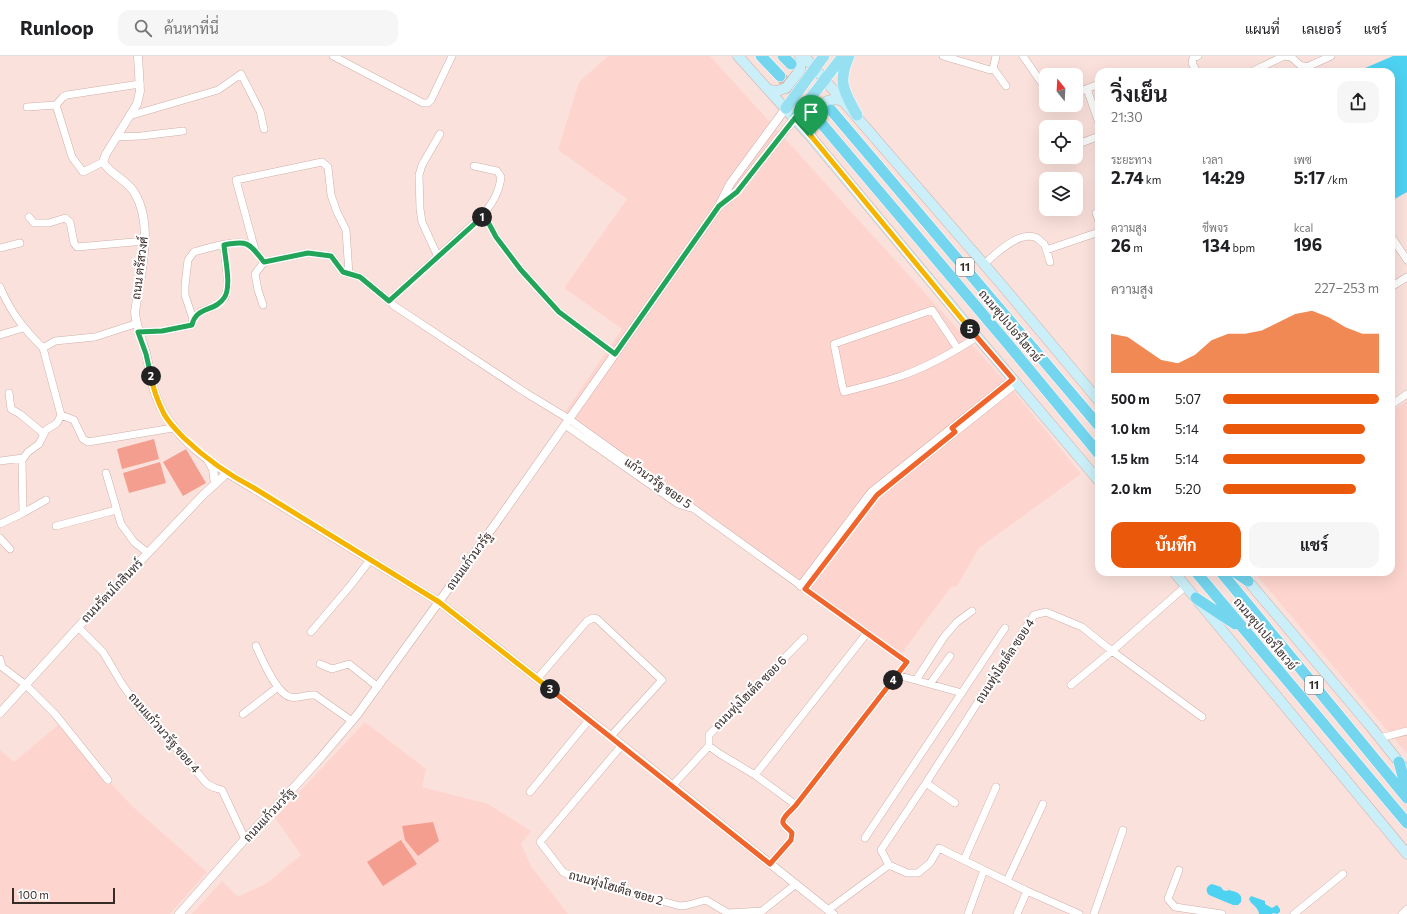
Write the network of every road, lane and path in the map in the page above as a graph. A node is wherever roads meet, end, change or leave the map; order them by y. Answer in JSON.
{"nodes":[{"id":1,"x":138,"y":56,"type":"edge"},
{"id":2,"x":333,"y":56,"type":"edge"},
{"id":3,"x":452,"y":56,"type":"edge"},
{"id":4,"x":738,"y":56,"type":"edge"},
{"id":5,"x":762,"y":56,"type":"edge"},
{"id":6,"x":800,"y":56,"type":"edge"},
{"id":7,"x":804,"y":56,"type":"edge"},
{"id":8,"x":824,"y":56,"type":"edge"},
{"id":9,"x":843,"y":56,"type":"edge"},
{"id":10,"x":849,"y":56,"type":"edge"},
{"id":11,"x":943,"y":56,"type":"edge"},
{"id":12,"x":996,"y":56,"type":"edge"},
{"id":13,"x":1023,"y":56,"type":"edge"},
{"id":14,"x":1198,"y":56,"type":"edge"},
{"id":15,"x":1331,"y":56,"type":"edge"},
{"id":16,"x":815,"y":68,"type":"junction"},
{"id":17,"x":993,"y":68,"type":"junction"},
{"id":18,"x":1195,"y":68,"type":"edge"},
{"id":19,"x":1259,"y":68,"type":"edge"},
{"id":20,"x":780,"y":76,"type":"tunnel mouth"},
{"id":21,"x":1039,"y":79,"type":"edge"},
{"id":22,"x":826,"y":80,"type":"junction"},
{"id":23,"x":140,"y":84,"type":"junction"},
{"id":24,"x":1006,"y":86,"type":"dead end"},
{"id":25,"x":1095,"y":86,"type":"edge"},
{"id":26,"x":1087,"y":89,"type":"junction"},
{"id":27,"x":769,"y":90,"type":"junction"},
{"id":28,"x":1083,"y":90,"type":"edge"},
{"id":29,"x":845,"y":102,"type":"junction"},
{"id":30,"x":56,"y":105,"type":"junction"},
{"id":31,"x":27,"y":107,"type":"dead end"},
{"id":32,"x":786,"y":108,"type":"junction"},
{"id":33,"x":831,"y":110,"type":"tunnel mouth"},
{"id":34,"x":1095,"y":112,"type":"edge"},
{"id":35,"x":857,"y":115,"type":"junction"},
{"id":36,"x":129,"y":116,"type":"junction"},
{"id":37,"x":795,"y":118,"type":"junction"},
{"id":38,"x":822,"y":124,"type":"tunnel mouth"},
{"id":39,"x":264,"y":129,"type":"dead end"},
{"id":40,"x":183,"y":130,"type":"dead end"},
{"id":41,"x":440,"y":134,"type":"dead end"},
{"id":42,"x":811,"y":136,"type":"junction"},
{"id":43,"x":116,"y":137,"type":"junction"},
{"id":44,"x":1095,"y":138,"type":"edge"},
{"id":45,"x":1083,"y":142,"type":"edge"},
{"id":46,"x":103,"y":162,"type":"junction"},
{"id":47,"x":474,"y":166,"type":"dead end"},
{"id":48,"x":719,"y":206,"type":"junction"},
{"id":49,"x":482,"y":216,"type":"junction"},
{"id":50,"x":30,"y":217,"type":"dead end"},
{"id":51,"x":1095,"y":233,"type":"edge"},
{"id":52,"x":145,"y":241,"type":"junction"},
{"id":53,"x":1395,"y":242,"type":"edge"},
{"id":54,"x":20,"y":243,"type":"dead end"},
{"id":55,"x":224,"y":245,"type":"junction"},
{"id":56,"x":0,"y":248,"type":"edge"},
{"id":57,"x":255,"y":250,"type":"junction"},
{"id":58,"x":1046,"y":250,"type":"junction"},
{"id":59,"x":438,"y":256,"type":"junction"},
{"id":60,"x":1407,"y":260,"type":"edge"},
{"id":61,"x":264,"y":262,"type":"junction"},
{"id":62,"x":1050,"y":262,"type":"dead end"},
{"id":63,"x":984,"y":264,"type":"junction"},
{"id":64,"x":349,"y":274,"type":"junction"},
{"id":65,"x":1407,"y":277,"type":"edge"},
{"id":66,"x":1395,"y":284,"type":"edge"},
{"id":67,"x":0,"y":287,"type":"edge"},
{"id":68,"x":3,"y":301,"type":"edge"},
{"id":69,"x":263,"y":305,"type":"dead end"},
{"id":70,"x":393,"y":305,"type":"dead end"},
{"id":71,"x":193,"y":319,"type":"junction"},
{"id":72,"x":135,"y":324,"type":"junction"},
{"id":73,"x":23,"y":328,"type":"junction"},
{"id":74,"x":138,"y":332,"type":"junction"},
{"id":75,"x":0,"y":335,"type":"edge"},
{"id":76,"x":977,"y":337,"type":"junction"},
{"id":77,"x":43,"y":348,"type":"junction"},
{"id":78,"x":958,"y":349,"type":"junction"},
{"id":79,"x":615,"y":354,"type":"junction"},
{"id":80,"x":1015,"y":381,"type":"junction"},
{"id":81,"x":9,"y":393,"type":"dead end"},
{"id":82,"x":1407,"y":394,"type":"edge"},
{"id":83,"x":1095,"y":396,"type":"edge"},
{"id":84,"x":1395,"y":402,"type":"edge"},
{"id":85,"x":61,"y":415,"type":"junction"},
{"id":86,"x":1095,"y":421,"type":"edge"},
{"id":87,"x":567,"y":422,"type":"junction"},
{"id":88,"x":173,"y":428,"type":"junction"},
{"id":89,"x":44,"y":434,"type":"junction"},
{"id":90,"x":1095,"y":449,"type":"edge"},
{"id":91,"x":206,"y":457,"type":"junction"},
{"id":92,"x":23,"y":458,"type":"junction"},
{"id":93,"x":0,"y":461,"type":"edge"},
{"id":94,"x":106,"y":473,"type":"dead end"},
{"id":95,"x":226,"y":473,"type":"junction"},
{"id":96,"x":1095,"y":476,"type":"edge"},
{"id":97,"x":215,"y":484,"type":"junction"},
{"id":98,"x":46,"y":500,"type":"dead end"},
{"id":99,"x":116,"y":510,"type":"junction"},
{"id":100,"x":22,"y":513,"type":"junction"},
{"id":101,"x":0,"y":524,"type":"edge"},
{"id":102,"x":56,"y":526,"type":"dead end"},
{"id":103,"x":0,"y":538,"type":"edge"},
{"id":104,"x":10,"y":549,"type":"dead end"},
{"id":105,"x":148,"y":553,"type":"junction"},
{"id":106,"x":370,"y":560,"type":"junction"},
{"id":107,"x":1177,"y":576,"type":"edge"},
{"id":108,"x":1199,"y":576,"type":"edge"},
{"id":109,"x":1224,"y":576,"type":"edge"},
{"id":110,"x":1241,"y":576,"type":"edge"},
{"id":111,"x":1244,"y":576,"type":"edge"},
{"id":112,"x":1248,"y":581,"type":"junction"},
{"id":113,"x":1186,"y":586,"type":"junction"},
{"id":114,"x":803,"y":588,"type":"junction"},
{"id":115,"x":1196,"y":598,"type":"junction"},
{"id":116,"x":439,"y":602,"type":"junction"},
{"id":117,"x":972,"y":611,"type":"dead end"},
{"id":118,"x":78,"y":627,"type":"junction"},
{"id":119,"x":1005,"y":628,"type":"dead end"},
{"id":120,"x":1245,"y":631,"type":"junction"},
{"id":121,"x":311,"y":632,"type":"dead end"},
{"id":122,"x":867,"y":633,"type":"junction"},
{"id":123,"x":804,"y":638,"type":"dead end"},
{"id":124,"x":256,"y":646,"type":"dead end"},
{"id":125,"x":1112,"y":651,"type":"junction"},
{"id":126,"x":950,"y":656,"type":"dead end"},
{"id":127,"x":0,"y":659,"type":"edge"},
{"id":128,"x":320,"y":664,"type":"dead end"},
{"id":129,"x":897,"y":675,"type":"junction"},
{"id":130,"x":537,"y":679,"type":"junction"},
{"id":131,"x":916,"y":680,"type":"junction"},
{"id":132,"x":930,"y":684,"type":"junction"},
{"id":133,"x":26,"y":685,"type":"junction"},
{"id":134,"x":1071,"y":685,"type":"dead end"},
{"id":135,"x":378,"y":686,"type":"junction"},
{"id":136,"x":278,"y":687,"type":"junction"},
{"id":137,"x":962,"y":693,"type":"junction"},
{"id":138,"x":0,"y":713,"type":"edge"},
{"id":139,"x":243,"y":714,"type":"dead end"},
{"id":140,"x":1202,"y":717,"type":"dead end"},
{"id":141,"x":589,"y":720,"type":"junction"},
{"id":142,"x":352,"y":721,"type":"junction"},
{"id":143,"x":1407,"y":731,"type":"edge"},
{"id":144,"x":610,"y":736,"type":"junction"},
{"id":145,"x":1380,"y":738,"type":"junction"},
{"id":146,"x":622,"y":745,"type":"junction"},
{"id":147,"x":709,"y":746,"type":"junction"},
{"id":148,"x":1399,"y":762,"type":"junction"},
{"id":149,"x":1407,"y":772,"type":"edge"},
{"id":150,"x":755,"y":775,"type":"junction"},
{"id":151,"x":108,"y":780,"type":"dead end"},
{"id":152,"x":926,"y":783,"type":"junction"},
{"id":153,"x":672,"y":786,"type":"junction"},
{"id":154,"x":996,"y":787,"type":"dead end"},
{"id":155,"x":1407,"y":791,"type":"edge"},
{"id":156,"x":530,"y":792,"type":"dead end"},
{"id":157,"x":1407,"y":798,"type":"edge"},
{"id":158,"x":956,"y":803,"type":"dead end"},
{"id":159,"x":1043,"y":804,"type":"dead end"},
{"id":160,"x":796,"y":805,"type":"junction"},
{"id":161,"x":1407,"y":823,"type":"edge"},
{"id":162,"x":1123,"y":830,"type":"dead end"},
{"id":163,"x":865,"y":838,"type":"dead end"},
{"id":164,"x":245,"y":839,"type":"junction"},
{"id":165,"x":1407,"y":854,"type":"edge"},
{"id":166,"x":964,"y":860,"type":"junction"},
{"id":167,"x":770,"y":864,"type":"junction"},
{"id":168,"x":889,"y":864,"type":"junction"},
{"id":169,"x":984,"y":870,"type":"junction"},
{"id":170,"x":1179,"y":870,"type":"dead end"},
{"id":171,"x":1343,"y":874,"type":"dead end"},
{"id":172,"x":1007,"y":881,"type":"junction"},
{"id":173,"x":796,"y":884,"type":"junction"},
{"id":174,"x":1027,"y":891,"type":"junction"},
{"id":175,"x":1407,"y":909,"type":"edge"},
{"id":176,"x":831,"y":912,"type":"edge"},
{"id":177,"x":764,"y":913,"type":"edge"},
{"id":178,"x":179,"y":914,"type":"edge"},
{"id":179,"x":968,"y":914,"type":"edge"},
{"id":180,"x":1017,"y":914,"type":"edge"},
{"id":181,"x":1079,"y":914,"type":"edge"},
{"id":182,"x":1094,"y":914,"type":"edge"},
{"id":183,"x":1222,"y":914,"type":"edge"},
{"id":184,"x":1294,"y":914,"type":"edge"},
{"id":185,"x":1402,"y":914,"type":"edge"}],
"edges":[{"from":1,"to":23,"type":"street"},
{"from":2,"to":3,"type":"street"},
{"from":4,"to":27,"type":"main road"},
{"from":5,"to":20,"type":"highway"},
{"from":6,"to":27,"type":"main road"},
{"from":7,"to":16,"type":"main road"},
{"from":8,"to":16,"type":"main road","name":"ถนนแก้วนวรัฐ"},
{"from":9,"to":22,"type":"main road","name":"ถนนแก้วนวรัฐ"},
{"from":10,"to":35,"type":"main road"},
{"from":11,"to":17,"type":"street"},
{"from":12,"to":17,"type":"street"},
{"from":13,"to":21,"type":"street"},
{"from":14,"to":18,"type":"street"},
{"from":15,"to":19,"type":"street"},
{"from":16,"to":22,"type":"main road"},
{"from":16,"to":32,"type":"main road","name":"ถนนแก้วนวรัฐ"},
{"from":17,"to":24,"type":"street"},
{"from":22,"to":29,"type":"main road"},
{"from":22,"to":37,"type":"main road","name":"ถนนแก้วนวรัฐ"},
{"from":23,"to":30,"type":"street"},
{"from":23,"to":36,"type":"street"},
{"from":25,"to":26,"type":"street"},
{"from":26,"to":28,"type":"street"},
{"from":26,"to":34,"type":"street"},
{"from":27,"to":32,"type":"main road"},
{"from":29,"to":35,"type":"main road"},
{"from":29,"to":42,"type":"main road"},
{"from":30,"to":31,"type":"street"},
{"from":30,"to":46,"type":"street"},
{"from":32,"to":37,"type":"main road"},
{"from":32,"to":48,"type":"street","name":"ถนนแก้วนวรัฐ"},
{"from":33,"to":86,"type":"highway","name":"ถนนซุปเปอร์ไฮเวย์","number":"11"},
{"from":35,"to":63,"type":"main road"},
{"from":36,"to":39,"type":"street"},
{"from":36,"to":43,"type":"street"},
{"from":37,"to":42,"type":"main road"},
{"from":37,"to":48,"type":"street","name":"ถนนแก้วนวรัฐ"},
{"from":38,"to":90,"type":"highway","name":"ถนนซุปเปอร์ไฮเวย์","number":"11"},
{"from":40,"to":43,"type":"street"},
{"from":41,"to":59,"type":"street"},
{"from":42,"to":76,"type":"main road"},
{"from":43,"to":46,"type":"street"},
{"from":44,"to":45,"type":"street"},
{"from":46,"to":52,"type":"street","name":"ถนน ตรัสวงศ์"},
{"from":47,"to":49,"type":"street"},
{"from":48,"to":79,"type":"street","name":"ถนนแก้วนวรัฐ"},
{"from":49,"to":59,"type":"street"},
{"from":49,"to":79,"type":"street"},
{"from":50,"to":52,"type":"street"},
{"from":51,"to":58,"type":"street"},
{"from":52,"to":72,"type":"street","name":"ถนน ตรัสวงศ์"},
{"from":53,"to":60,"type":"street"},
{"from":54,"to":56,"type":"street"},
{"from":55,"to":57,"type":"street"},
{"from":55,"to":71,"type":"street"},
{"from":55,"to":71,"type":"street"},
{"from":57,"to":61,"type":"street"},
{"from":57,"to":64,"type":"street"},
{"from":58,"to":62,"type":"street"},
{"from":58,"to":63,"type":"street"},
{"from":59,"to":64,"type":"street"},
{"from":61,"to":64,"type":"street"},
{"from":61,"to":69,"type":"street"},
{"from":63,"to":83,"type":"main road"},
{"from":65,"to":66,"type":"street"},
{"from":67,"to":68,"type":"street"},
{"from":68,"to":73,"type":"street"},
{"from":70,"to":87,"type":"street","name":"แก้วนวรัฐ ซอย 5"},
{"from":71,"to":74,"type":"street"},
{"from":72,"to":74,"type":"street","name":"ถนน ตรัสวงศ์"},
{"from":72,"to":77,"type":"street"},
{"from":73,"to":75,"type":"street"},
{"from":73,"to":77,"type":"street"},
{"from":74,"to":88,"type":"street","name":"ถนน ตรัสวงศ์"},
{"from":76,"to":78,"type":"street"},
{"from":76,"to":80,"type":"main road"},
{"from":77,"to":85,"type":"street"},
{"from":78,"to":78,"type":"street"},
{"from":79,"to":87,"type":"street","name":"ถนนแก้วนวรัฐ"},
{"from":80,"to":96,"type":"main road"},
{"from":80,"to":114,"type":"street"},
{"from":81,"to":89,"type":"street"},
{"from":82,"to":84,"type":"street"},
{"from":85,"to":88,"type":"street"},
{"from":85,"to":89,"type":"street"},
{"from":87,"to":114,"type":"street","name":"แก้วนวรัฐ ซอย 5"},
{"from":87,"to":116,"type":"street","name":"ถนนแก้วนวรัฐ"},
{"from":88,"to":91,"type":"street","name":"ถนน ตรัสวงศ์"},
{"from":89,"to":92,"type":"street"},
{"from":91,"to":95,"type":"street","name":"ถนน ตรัสวงศ์"},
{"from":91,"to":97,"type":"street"},
{"from":92,"to":93,"type":"street"},
{"from":92,"to":100,"type":"street"},
{"from":94,"to":99,"type":"street"},
{"from":95,"to":97,"type":"street","name":"ถนนรัตนโกสินทร์"},
{"from":95,"to":106,"type":"street","name":"ถนน ตรัสวงศ์"},
{"from":97,"to":105,"type":"street","name":"ถนนรัตนโกสินทร์"},
{"from":98,"to":100,"type":"street"},
{"from":99,"to":102,"type":"street"},
{"from":99,"to":105,"type":"street"},
{"from":100,"to":101,"type":"street"},
{"from":103,"to":104,"type":"street"},
{"from":105,"to":118,"type":"street","name":"ถนนรัตนโกสินทร์"},
{"from":106,"to":116,"type":"street","name":"ถนน ตรัสวงศ์"},
{"from":106,"to":121,"type":"street"},
{"from":107,"to":113,"type":"main road"},
{"from":108,"to":120,"type":"highway","name":"ถนนซุปเปอร์ไฮเวย์","number":"11"},
{"from":109,"to":157,"type":"highway","name":"ถนนซุปเปอร์ไฮเวย์","number":"11"},
{"from":110,"to":112,"type":"highway"},
{"from":111,"to":112,"type":"main road"},
{"from":112,"to":145,"type":"main road"},
{"from":113,"to":115,"type":"main road"},
{"from":113,"to":125,"type":"street"},
{"from":114,"to":122,"type":"street","name":"แก้วนวรัฐ ซอย 5"},
{"from":115,"to":120,"type":"highway"},
{"from":115,"to":165,"type":"main road"},
{"from":116,"to":130,"type":"street","name":"ถนน ตรัสวงศ์"},
{"from":116,"to":135,"type":"street","name":"ถนนแก้วนวรัฐ"},
{"from":117,"to":131,"type":"street"},
{"from":118,"to":133,"type":"street","name":"ถนนรัตนโกสินทร์"},
{"from":118,"to":164,"type":"street","name":"ถนนแก้วนวรัฐ ซอย 4"},
{"from":119,"to":137,"type":"street"},
{"from":120,"to":161,"type":"highway","name":"ถนนซุปเปอร์ไฮเวย์","number":"11"},
{"from":122,"to":129,"type":"street","name":"แก้วนวรัฐ ซอย 5"},
{"from":122,"to":150,"type":"street"},
{"from":123,"to":147,"type":"street","name":"ถนนทุ่งโฮเต็ล ซอย 6"},
{"from":124,"to":136,"type":"street"},
{"from":125,"to":134,"type":"street"},
{"from":125,"to":140,"type":"street","name":"ถนนทุ่งโฮเต็ล ซอย 4"},
{"from":125,"to":152,"type":"street","name":"ถนนทุ่งโฮเต็ล ซอย 4"},
{"from":126,"to":132,"type":"street"},
{"from":127,"to":133,"type":"street"},
{"from":128,"to":135,"type":"street"},
{"from":129,"to":131,"type":"street"},
{"from":129,"to":160,"type":"street"},
{"from":130,"to":141,"type":"street","name":"ถนน ตรัสวงศ์"},
{"from":130,"to":144,"type":"street"},
{"from":131,"to":132,"type":"street"},
{"from":132,"to":137,"type":"street"},
{"from":133,"to":138,"type":"street","name":"ถนนรัตนโกสินทร์"},
{"from":133,"to":151,"type":"street"},
{"from":135,"to":142,"type":"street","name":"ถนนแก้วนวรัฐ"},
{"from":136,"to":139,"type":"street"},
{"from":136,"to":142,"type":"street"},
{"from":137,"to":163,"type":"street"},
{"from":141,"to":144,"type":"street","name":"ถนน ตรัสวงศ์"},
{"from":141,"to":156,"type":"street"},
{"from":142,"to":164,"type":"street","name":"ถนนแก้วนวรัฐ"},
{"from":143,"to":145,"type":"street"},
{"from":144,"to":146,"type":"street","name":"ถนน ตรัสวงศ์"},
{"from":145,"to":148,"type":"main road"},
{"from":146,"to":153,"type":"street","name":"ถนน ตรัสวงศ์"},
{"from":146,"to":177,"type":"street","name":"ถนนทุ่งโฮเต็ล ซอย 2"},
{"from":147,"to":150,"type":"street"},
{"from":147,"to":153,"type":"street","name":"ถนนทุ่งโฮเต็ล ซอย 6"},
{"from":148,"to":149,"type":"main road"},
{"from":148,"to":155,"type":"highway"},
{"from":150,"to":160,"type":"street"},
{"from":152,"to":158,"type":"street"},
{"from":152,"to":168,"type":"street","name":"ถนนทุ่งโฮเต็ล ซอย 4"},
{"from":153,"to":167,"type":"street","name":"ถนน ตรัสวงศ์"},
{"from":154,"to":166,"type":"street"},
{"from":159,"to":172,"type":"street"},
{"from":160,"to":167,"type":"street"},
{"from":162,"to":182,"type":"street"},
{"from":164,"to":178,"type":"street","name":"ถนนแก้วนวรัฐ"},
{"from":166,"to":168,"type":"street"},
{"from":166,"to":169,"type":"street"},
{"from":167,"to":173,"type":"street","name":"ถนน ตรัสวงศ์"},
{"from":168,"to":176,"type":"street"},
{"from":169,"to":172,"type":"street"},
{"from":169,"to":179,"type":"street"},
{"from":170,"to":183,"type":"street"},
{"from":171,"to":184,"type":"street"},
{"from":172,"to":174,"type":"street"},
{"from":173,"to":176,"type":"street","name":"ถนน ตรัสวงศ์"},
{"from":173,"to":177,"type":"street","name":"ถนนทุ่งโฮเต็ล ซอย 2"},
{"from":174,"to":180,"type":"street"},
{"from":174,"to":181,"type":"street"},
{"from":175,"to":185,"type":"street"}]}
